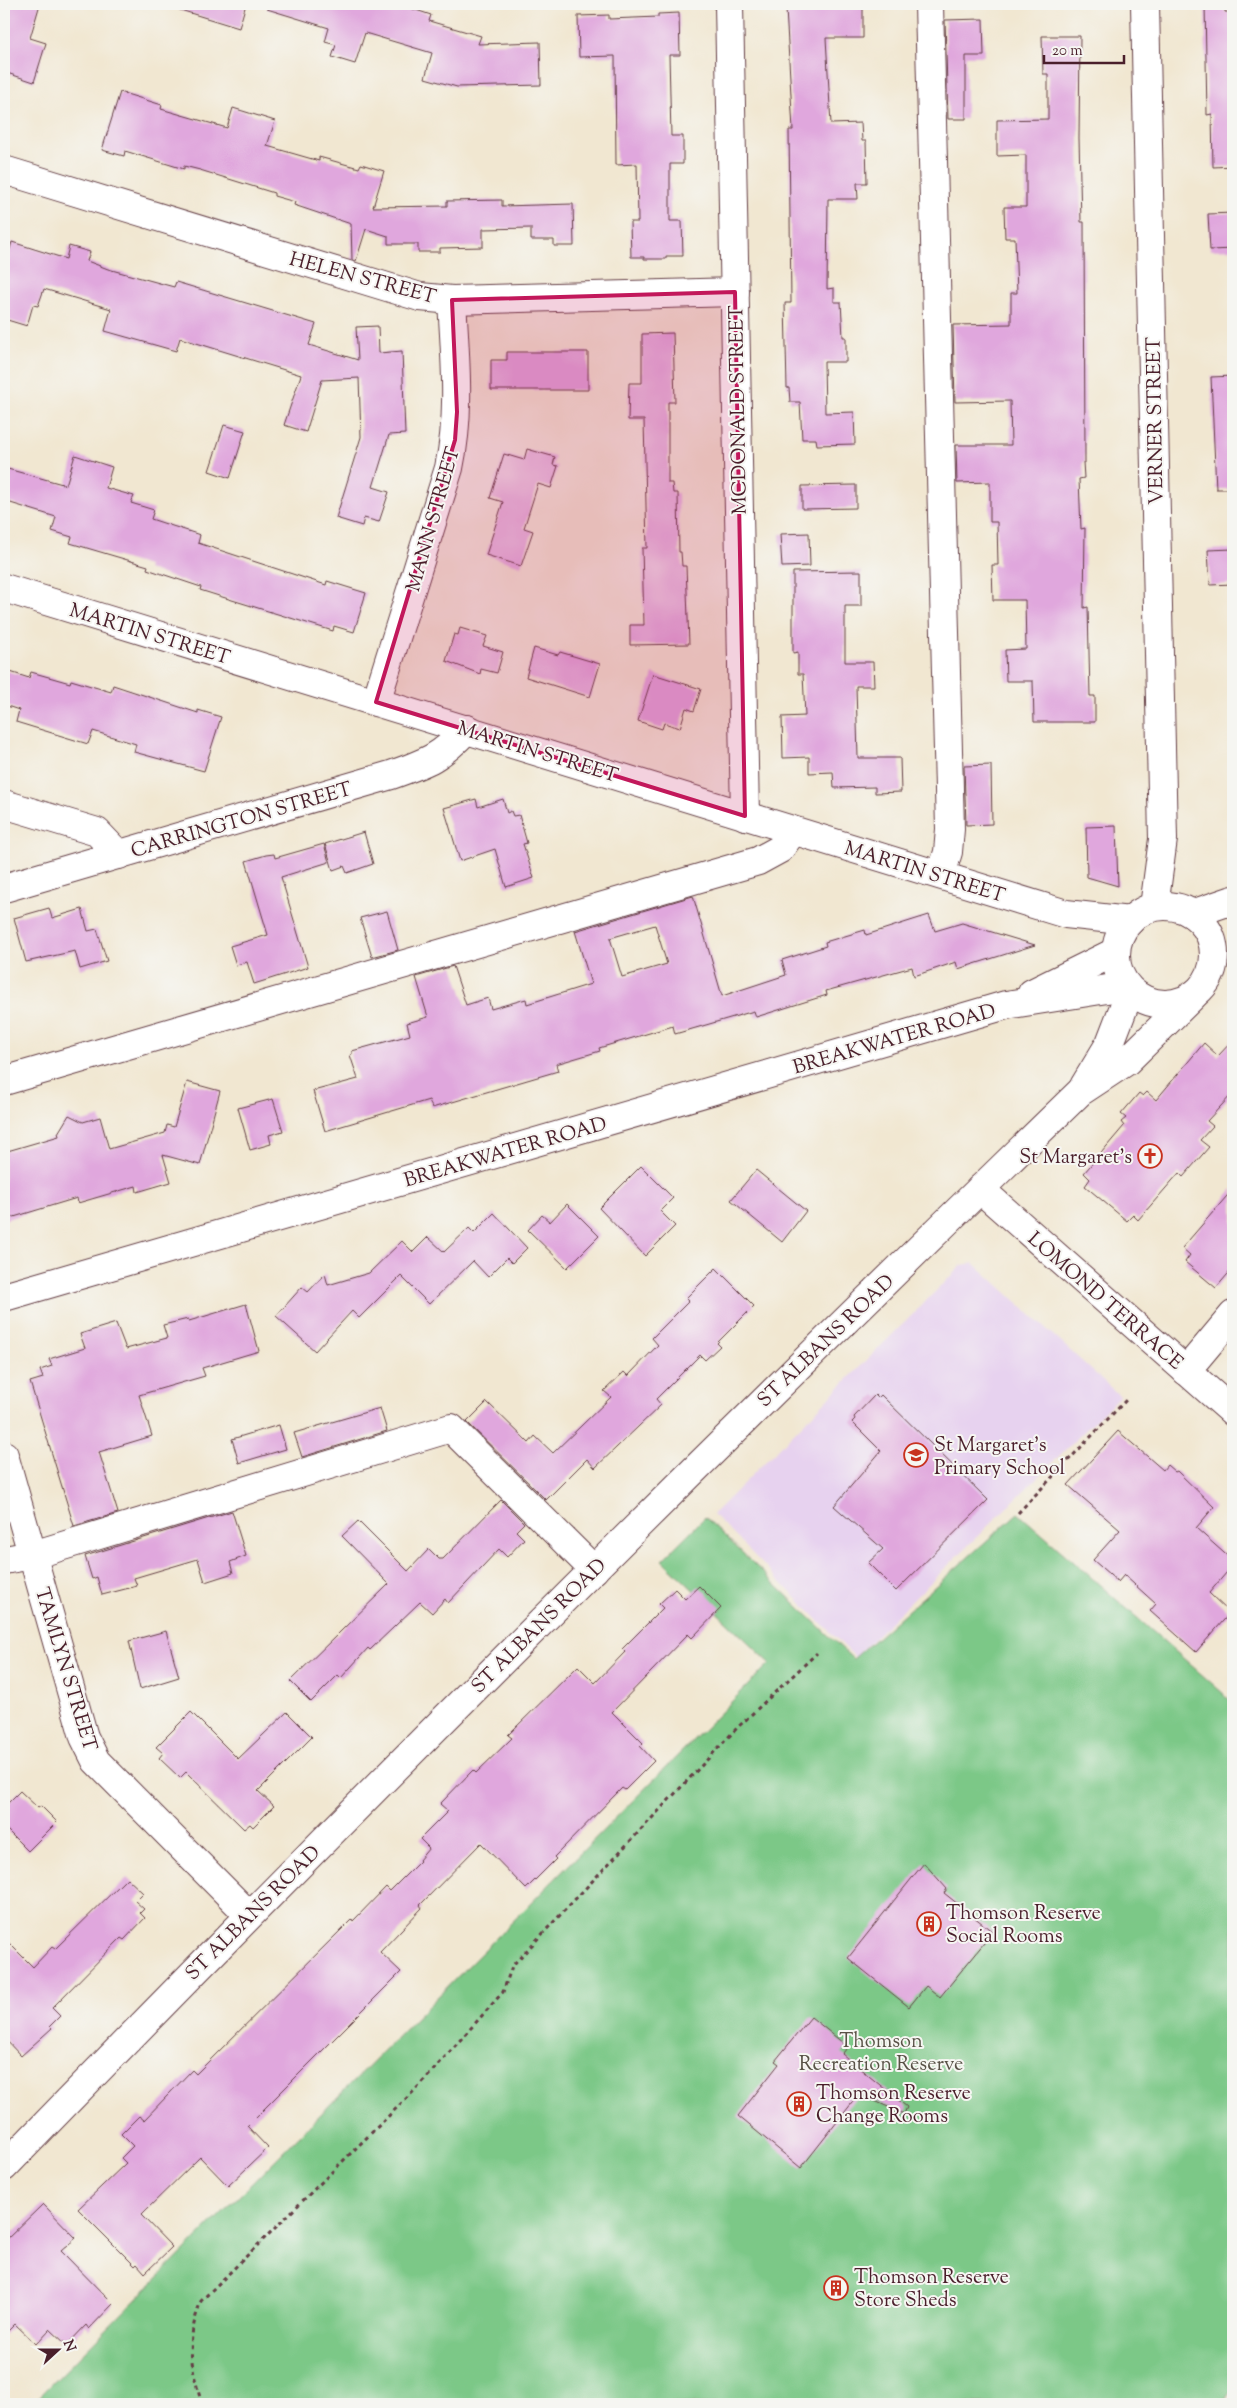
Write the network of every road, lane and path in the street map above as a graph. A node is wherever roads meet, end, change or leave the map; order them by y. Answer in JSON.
{"nodes":[{"id":1,"x":729,"y":4,"type":"edge"},
{"id":2,"x":929,"y":4,"type":"edge"},
{"id":3,"x":1144,"y":4,"type":"edge"},
{"id":4,"x":4,"y":170,"type":"edge"},
{"id":5,"x":735,"y":292,"type":"junction"},
{"id":6,"x":452,"y":300,"type":"junction"},
{"id":7,"x":4,"y":588,"type":"edge"},
{"id":8,"x":376,"y":702,"type":"junction"},
{"id":9,"x":467,"y":729,"type":"junction"},
{"id":10,"x":4,"y":804,"type":"edge"},
{"id":11,"x":745,"y":816,"type":"junction"},
{"id":12,"x":793,"y":831,"type":"junction"},
{"id":13,"x":1163,"y":839,"type":"junction"},
{"id":14,"x":119,"y":855,"type":"junction"},
{"id":15,"x":941,"y":875,"type":"junction"},
{"id":16,"x":4,"y":888,"type":"edge"},
{"id":17,"x":1233,"y":900,"type":"edge"},
{"id":18,"x":1154,"y":907,"type":"junction"},
{"id":19,"x":1190,"y":913,"type":"junction"},
{"id":20,"x":1071,"y":915,"type":"junction"},
{"id":21,"x":1130,"y":921,"type":"junction"},
{"id":22,"x":1233,"y":941,"type":"edge"},
{"id":23,"x":1116,"y":949,"type":"junction"},
{"id":24,"x":1202,"y":986,"type":"junction"},
{"id":25,"x":1128,"y":988,"type":"junction"},
{"id":26,"x":1006,"y":1005,"type":"junction"},
{"id":27,"x":4,"y":1081,"type":"edge"},
{"id":28,"x":1080,"y":1092,"type":"junction"},
{"id":29,"x":980,"y":1189,"type":"junction"},
{"id":30,"x":4,"y":1297,"type":"edge"},
{"id":31,"x":1233,"y":1315,"type":"edge"},
{"id":32,"x":1186,"y":1371,"type":"junction"},
{"id":33,"x":1128,"y":1398,"type":"dead end"},
{"id":34,"x":1233,"y":1412,"type":"edge"},
{"id":35,"x":4,"y":1455,"type":"edge"},
{"id":36,"x":1018,"y":1513,"type":"dead end"},
{"id":37,"x":33,"y":1555,"type":"junction"},
{"id":38,"x":4,"y":1560,"type":"edge"},
{"id":39,"x":594,"y":1570,"type":"junction"},
{"id":40,"x":817,"y":1653,"type":"dead end"},
{"id":41,"x":249,"y":1915,"type":"junction"},
{"id":42,"x":4,"y":2167,"type":"edge"},
{"id":43,"x":202,"y":2404,"type":"edge"}],
"edges":[{"from":1,"to":5,"type":"street","name":"MCDONALD STREET"},
{"from":2,"to":15,"type":"street"},
{"from":3,"to":13,"type":"street","name":"VERNER STREET"},
{"from":4,"to":6,"type":"street","name":"HELEN STREET"},
{"from":5,"to":6,"type":"street","name":"HELEN STREET"},
{"from":5,"to":11,"type":"street","name":"MCDONALD STREET"},
{"from":6,"to":8,"type":"street","name":"MANN STREET"},
{"from":7,"to":8,"type":"street","name":"MARTIN STREET"},
{"from":8,"to":9,"type":"street","name":"MARTIN STREET"},
{"from":9,"to":11,"type":"street","name":"MARTIN STREET"},
{"from":9,"to":14,"type":"street","name":"CARRINGTON STREET"},
{"from":10,"to":14,"type":"street"},
{"from":11,"to":12,"type":"street","name":"MARTIN STREET"},
{"from":12,"to":15,"type":"street","name":"MARTIN STREET"},
{"from":12,"to":27,"type":"street"},
{"from":13,"to":18,"type":"street","name":"VERNER STREET"},
{"from":13,"to":19,"type":"street","name":"VERNER STREET"},
{"from":14,"to":16,"type":"street","name":"CARRINGTON STREET"},
{"from":15,"to":20,"type":"street","name":"MARTIN STREET"},
{"from":17,"to":19,"type":"street"},
{"from":18,"to":19,"type":"street"},
{"from":18,"to":21,"type":"street"},
{"from":19,"to":24,"type":"street"},
{"from":20,"to":21,"type":"street","name":"MARTIN STREET"},
{"from":20,"to":23,"type":"street","name":"MARTIN STREET"},
{"from":21,"to":23,"type":"street"},
{"from":22,"to":24,"type":"street","name":"ST ALBANS ROAD"},
{"from":23,"to":25,"type":"street"},
{"from":23,"to":26,"type":"street","name":"BREAKWATER ROAD"},
{"from":24,"to":25,"type":"street"},
{"from":24,"to":28,"type":"street","name":"ST ALBANS ROAD"},
{"from":25,"to":26,"type":"street","name":"BREAKWATER ROAD"},
{"from":25,"to":28,"type":"street","name":"ST ALBANS ROAD"},
{"from":26,"to":30,"type":"street","name":"BREAKWATER ROAD"},
{"from":28,"to":29,"type":"street","name":"ST ALBANS ROAD"},
{"from":29,"to":32,"type":"street","name":"LOMOND TERRACE"},
{"from":29,"to":39,"type":"street","name":"ST ALBANS ROAD"},
{"from":31,"to":32,"type":"street"},
{"from":32,"to":34,"type":"street","name":"LOMOND TERRACE"},
{"from":33,"to":36,"type":"path"},
{"from":35,"to":37,"type":"street","name":"TAMLYN STREET"},
{"from":37,"to":38,"type":"street"},
{"from":37,"to":39,"type":"street"},
{"from":37,"to":41,"type":"street","name":"TAMLYN STREET"},
{"from":39,"to":41,"type":"street","name":"ST ALBANS ROAD"},
{"from":40,"to":43,"type":"path"},
{"from":41,"to":42,"type":"street","name":"ST ALBANS ROAD"}]}
